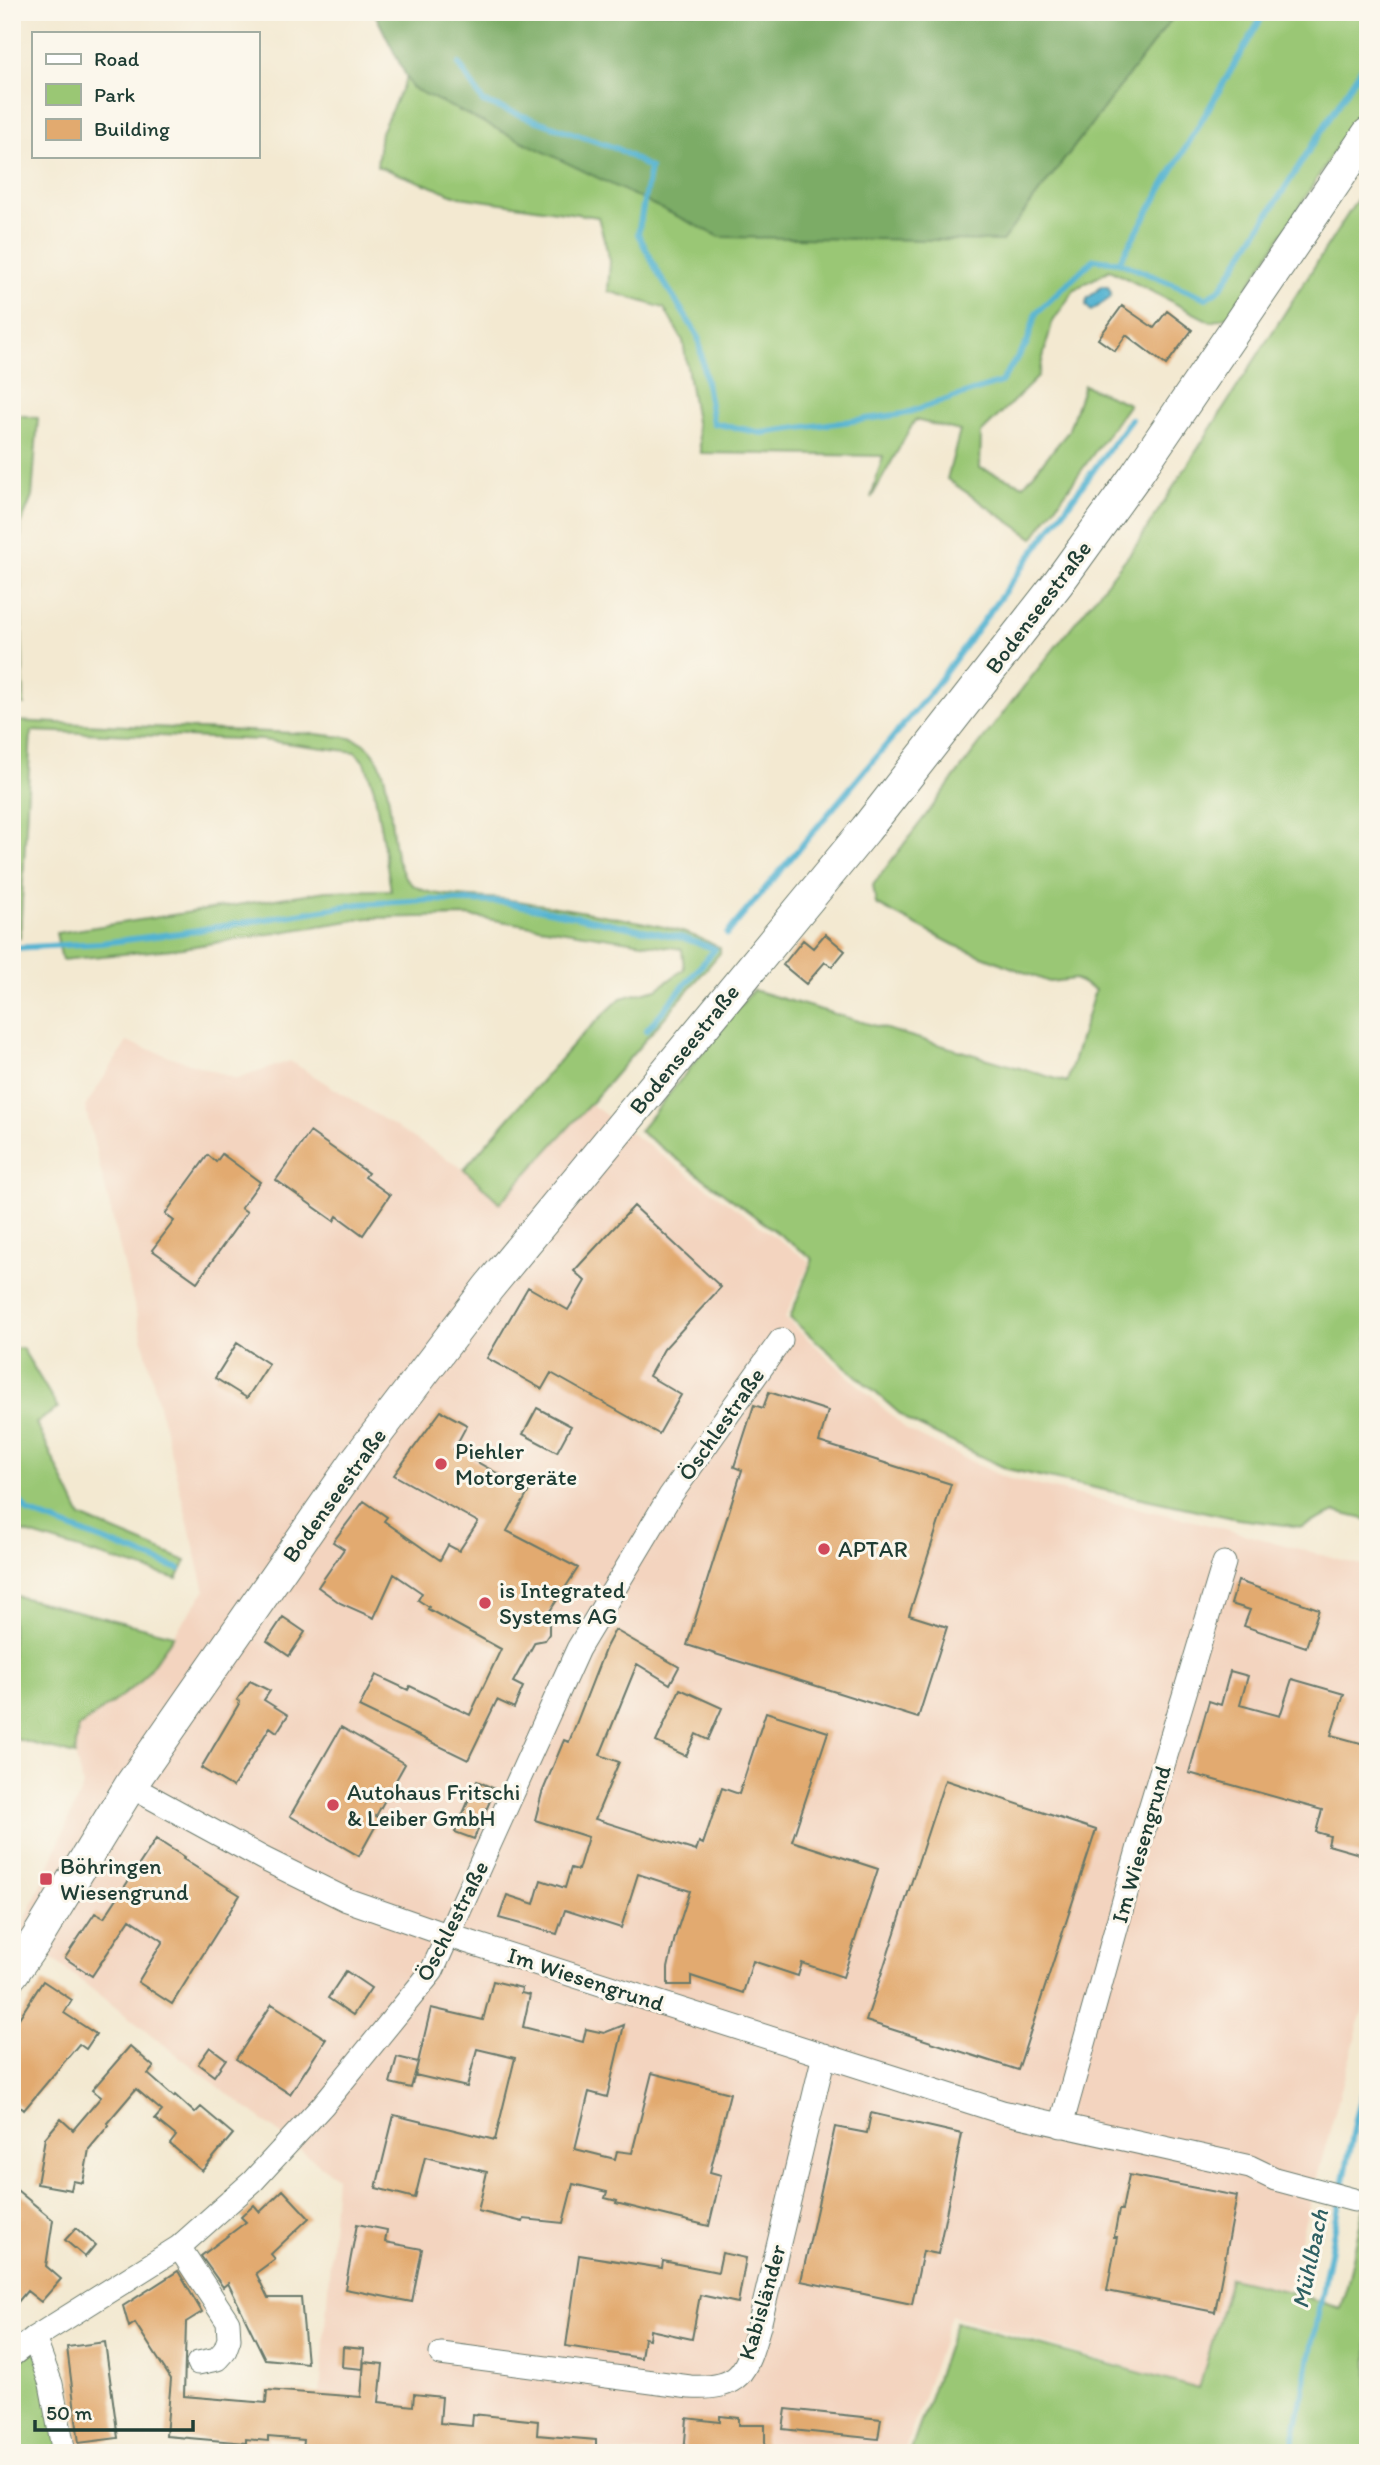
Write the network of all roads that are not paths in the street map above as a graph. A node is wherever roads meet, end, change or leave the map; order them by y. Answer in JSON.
{"nodes":[{"id":1,"x":1368,"y":134,"type":"edge"},
{"id":2,"x":781,"y":1340,"type":"dead end"},
{"id":3,"x":1224,"y":1563,"type":"dead end"},
{"id":4,"x":130,"y":1786,"type":"junction"},
{"id":5,"x":450,"y":1936,"type":"junction"},
{"id":6,"x":12,"y":1974,"type":"edge"},
{"id":7,"x":824,"y":2055,"type":"junction"},
{"id":8,"x":1061,"y":2126,"type":"junction"},
{"id":9,"x":1344,"y":2197,"type":"dead end"},
{"id":10,"x":179,"y":2247,"type":"junction"},
{"id":11,"x":34,"y":2338,"type":"junction"},
{"id":12,"x":441,"y":2354,"type":"dead end"},
{"id":13,"x":12,"y":2355,"type":"edge"},
{"id":14,"x":198,"y":2363,"type":"dead end"},
{"id":15,"x":64,"y":2453,"type":"edge"}],
"edges":[{"from":1,"to":4,"type":"street","name":"Bodenseestraße"},
{"from":2,"to":5,"type":"street","name":"Öschlestraße"},
{"from":3,"to":8,"type":"street","name":"Im Wiesengrund"},
{"from":4,"to":5,"type":"street","name":"Im Wiesengrund"},
{"from":4,"to":6,"type":"street","name":"Bodenseestraße"},
{"from":5,"to":7,"type":"street","name":"Im Wiesengrund"},
{"from":5,"to":10,"type":"street","name":"Öschlestraße"},
{"from":7,"to":8,"type":"street","name":"Im Wiesengrund"},
{"from":7,"to":12,"type":"street","name":"Kabisländer"},
{"from":8,"to":9,"type":"street","name":"Im Wiesengrund"},
{"from":10,"to":11,"type":"street","name":"Öschlestraße"},
{"from":10,"to":14,"type":"street"},
{"from":11,"to":13,"type":"street","name":"Öschlestraße"},
{"from":11,"to":15,"type":"street"}]}
